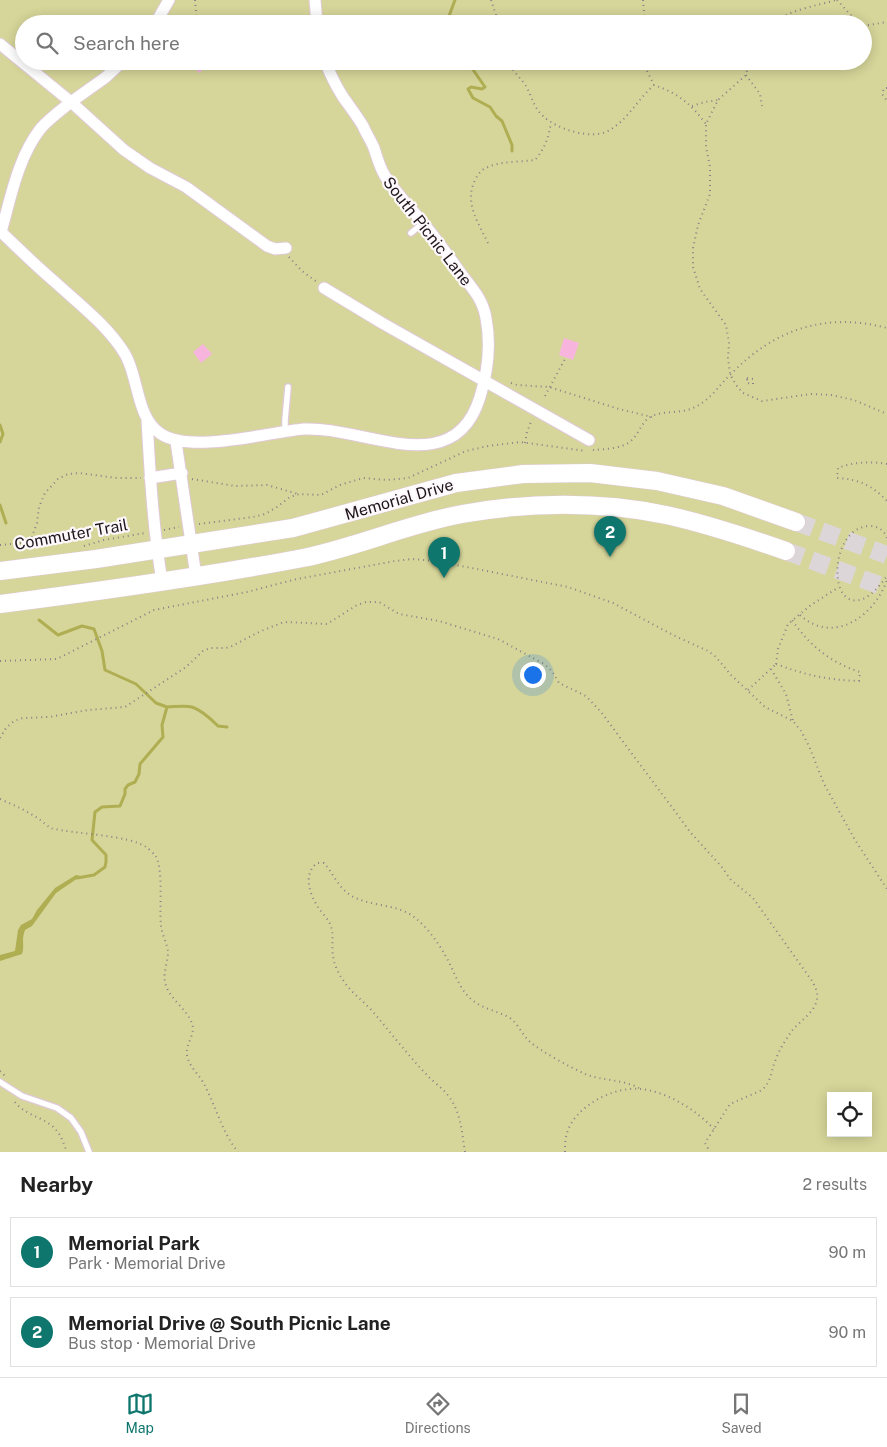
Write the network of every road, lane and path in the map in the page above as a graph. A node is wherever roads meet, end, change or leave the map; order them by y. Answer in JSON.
{"nodes":[{"id":1,"x":169,"y":0,"type":"edge"},
{"id":2,"x":195,"y":0,"type":"edge"},
{"id":3,"x":315,"y":0,"type":"edge"},
{"id":4,"x":491,"y":0,"type":"edge"},
{"id":5,"x":643,"y":0,"type":"edge"},
{"id":6,"x":836,"y":0,"type":"edge"},
{"id":7,"x":160,"y":15,"type":"edge"},
{"id":8,"x":196,"y":15,"type":"edge"},
{"id":9,"x":316,"y":15,"type":"edge"},
{"id":10,"x":495,"y":15,"type":"edge"},
{"id":11,"x":644,"y":15,"type":"edge"},
{"id":12,"x":788,"y":15,"type":"edge"},
{"id":13,"x":850,"y":15,"type":"edge"},
{"id":14,"x":887,"y":22,"type":"edge"},
{"id":15,"x":872,"y":24,"type":"edge"},
{"id":16,"x":0,"y":44,"type":"edge"},
{"id":17,"x":15,"y":56,"type":"edge"},
{"id":18,"x":32,"y":70,"type":"edge"},
{"id":19,"x":113,"y":70,"type":"edge"},
{"id":20,"x":330,"y":70,"type":"edge"},
{"id":21,"x":512,"y":70,"type":"edge"},
{"id":22,"x":647,"y":70,"type":"edge"},
{"id":23,"x":747,"y":70,"type":"edge"},
{"id":24,"x":746,"y":75,"type":"junction"},
{"id":25,"x":654,"y":85,"type":"junction"},
{"id":26,"x":887,"y":88,"type":"edge"},
{"id":27,"x":718,"y":100,"type":"junction"},
{"id":28,"x":887,"y":101,"type":"edge"},
{"id":29,"x":71,"y":102,"type":"junction"},
{"id":30,"x":692,"y":106,"type":"junction"},
{"id":31,"x":762,"y":106,"type":"dead end"},
{"id":32,"x":552,"y":122,"type":"junction"},
{"id":33,"x":706,"y":124,"type":"junction"},
{"id":34,"x":424,"y":223,"type":"junction"},
{"id":35,"x":1,"y":232,"type":"edge"},
{"id":36,"x":411,"y":233,"type":"dead end"},
{"id":37,"x":488,"y":243,"type":"dead end"},
{"id":38,"x":286,"y":248,"type":"joint"},
{"id":39,"x":324,"y":288,"type":"joint"},
{"id":40,"x":887,"y":328,"type":"edge"},
{"id":41,"x":566,"y":357,"type":"dead end"},
{"id":42,"x":730,"y":374,"type":"junction"},
{"id":43,"x":485,"y":381,"type":"junction"},
{"id":44,"x":510,"y":383,"type":"dead end"},
{"id":45,"x":288,"y":387,"type":"dead end"},
{"id":46,"x":550,"y":387,"type":"junction"},
{"id":47,"x":545,"y":396,"type":"dead end"},
{"id":48,"x":535,"y":414,"type":"dead end"},
{"id":49,"x":887,"y":414,"type":"edge"},
{"id":50,"x":652,"y":417,"type":"junction"},
{"id":51,"x":147,"y":420,"type":"junction"},
{"id":52,"x":285,"y":431,"type":"junction"},
{"id":53,"x":589,"y":440,"type":"dead end"},
{"id":54,"x":176,"y":442,"type":"junction"},
{"id":55,"x":525,"y":443,"type":"junction"},
{"id":56,"x":887,"y":464,"type":"edge"},
{"id":57,"x":182,"y":473,"type":"junction"},
{"id":58,"x":150,"y":478,"type":"junction"},
{"id":59,"x":299,"y":494,"type":"junction"},
{"id":60,"x":887,"y":501,"type":"edge"},
{"id":61,"x":796,"y":522,"type":"tunnel mouth"},
{"id":62,"x":196,"y":524,"type":"dead end"},
{"id":63,"x":179,"y":527,"type":"dead end"},
{"id":64,"x":162,"y":530,"type":"dead end"},
{"id":65,"x":146,"y":532,"type":"dead end"},
{"id":66,"x":887,"y":538,"type":"edge"},
{"id":67,"x":191,"y":544,"type":"junction"},
{"id":68,"x":0,"y":545,"type":"edge"},
{"id":69,"x":81,"y":547,"type":"dead end"},
{"id":70,"x":157,"y":549,"type":"junction"},
{"id":71,"x":786,"y":551,"type":"tunnel mouth"},
{"id":72,"x":0,"y":571,"type":"edge"},
{"id":73,"x":196,"y":576,"type":"junction"},
{"id":74,"x":887,"y":576,"type":"edge"},
{"id":75,"x":887,"y":580,"type":"edge"},
{"id":76,"x":162,"y":581,"type":"junction"},
{"id":77,"x":839,"y":586,"type":"junction"},
{"id":78,"x":0,"y":604,"type":"edge"},
{"id":79,"x":800,"y":615,"type":"junction"},
{"id":80,"x":792,"y":620,"type":"junction"},
{"id":81,"x":0,"y":661,"type":"edge"},
{"id":82,"x":776,"y":664,"type":"junction"},
{"id":83,"x":769,"y":669,"type":"junction"},
{"id":84,"x":748,"y":690,"type":"junction"},
{"id":85,"x":793,"y":721,"type":"junction"},
{"id":86,"x":0,"y":738,"type":"edge"},
{"id":87,"x":0,"y":799,"type":"edge"},
{"id":88,"x":887,"y":889,"type":"edge"},
{"id":89,"x":3,"y":1084,"type":"edge"},
{"id":90,"x":639,"y":1088,"type":"junction"},
{"id":91,"x":714,"y":1129,"type":"junction"},
{"id":92,"x":67,"y":1152,"type":"edge"},
{"id":93,"x":89,"y":1152,"type":"edge"},
{"id":94,"x":238,"y":1152,"type":"edge"},
{"id":95,"x":465,"y":1152,"type":"edge"},
{"id":96,"x":565,"y":1152,"type":"edge"},
{"id":97,"x":710,"y":1152,"type":"edge"}],
"edges":[{"from":1,"to":7,"type":"street"},
{"from":2,"to":8,"type":"path"},
{"from":3,"to":9,"type":"street"},
{"from":4,"to":10,"type":"path"},
{"from":5,"to":11,"type":"path"},
{"from":6,"to":12,"type":"path"},
{"from":6,"to":13,"type":"path"},
{"from":14,"to":15,"type":"path"},
{"from":16,"to":17,"type":"street"},
{"from":18,"to":29,"type":"street"},
{"from":19,"to":29,"type":"street"},
{"from":20,"to":34,"type":"street","name":"South Picnic Lane"},
{"from":21,"to":32,"type":"path"},
{"from":22,"to":25,"type":"path"},
{"from":23,"to":24,"type":"path"},
{"from":24,"to":27,"type":"path"},
{"from":24,"to":31,"type":"path"},
{"from":25,"to":30,"type":"path"},
{"from":25,"to":32,"type":"path"},
{"from":26,"to":28,"type":"path"},
{"from":27,"to":30,"type":"path"},
{"from":27,"to":33,"type":"path"},
{"from":29,"to":35,"type":"street"},
{"from":29,"to":38,"type":"street"},
{"from":30,"to":33,"type":"path"},
{"from":32,"to":37,"type":"path"},
{"from":33,"to":42,"type":"path"},
{"from":34,"to":36,"type":"lane"},
{"from":34,"to":43,"type":"street","name":"South Picnic Lane"},
{"from":35,"to":51,"type":"street"},
{"from":38,"to":39,"type":"path"},
{"from":39,"to":43,"type":"street"},
{"from":40,"to":42,"type":"path"},
{"from":41,"to":46,"type":"path"},
{"from":42,"to":49,"type":"path"},
{"from":42,"to":50,"type":"path"},
{"from":43,"to":52,"type":"street","name":"South Picnic Lane"},
{"from":43,"to":53,"type":"street"},
{"from":44,"to":46,"type":"path"},
{"from":45,"to":52,"type":"lane"},
{"from":46,"to":47,"type":"path"},
{"from":46,"to":50,"type":"path"},
{"from":48,"to":55,"type":"path"},
{"from":50,"to":55,"type":"path"},
{"from":51,"to":54,"type":"street"},
{"from":51,"to":58,"type":"street"},
{"from":52,"to":54,"type":"street","name":"South Picnic Lane"},
{"from":54,"to":57,"type":"street"},
{"from":55,"to":59,"type":"path"},
{"from":56,"to":60,"type":"path"},
{"from":57,"to":58,"type":"street"},
{"from":57,"to":59,"type":"path"},
{"from":57,"to":67,"type":"street"},
{"from":58,"to":68,"type":"path"},
{"from":58,"to":70,"type":"street"},
{"from":59,"to":62,"type":"path"},
{"from":61,"to":67,"type":"main road","name":"Memorial Drive"},
{"from":63,"to":64,"type":"path"},
{"from":65,"to":69,"type":"path","name":"Commuter Trail"},
{"from":66,"to":77,"type":"path"},
{"from":67,"to":70,"type":"main road","name":"Memorial Drive"},
{"from":67,"to":73,"type":"street"},
{"from":70,"to":72,"type":"main road","name":"Memorial Drive"},
{"from":70,"to":76,"type":"street"},
{"from":71,"to":73,"type":"main road","name":"Memorial Drive"},
{"from":73,"to":76,"type":"main road","name":"Memorial Drive"},
{"from":74,"to":77,"type":"path"},
{"from":75,"to":79,"type":"path"},
{"from":76,"to":78,"type":"main road","name":"Memorial Drive"},
{"from":77,"to":79,"type":"path"},
{"from":79,"to":80,"type":"path"},
{"from":80,"to":82,"type":"path"},
{"from":80,"to":82,"type":"path"},
{"from":81,"to":84,"type":"path"},
{"from":82,"to":83,"type":"path"},
{"from":83,"to":84,"type":"path"},
{"from":83,"to":85,"type":"path"},
{"from":84,"to":85,"type":"path"},
{"from":85,"to":88,"type":"path"},
{"from":86,"to":91,"type":"path"},
{"from":87,"to":94,"type":"path"},
{"from":89,"to":92,"type":"path"},
{"from":89,"to":93,"type":"lane"},
{"from":90,"to":91,"type":"path"},
{"from":90,"to":95,"type":"path"},
{"from":90,"to":96,"type":"path"},
{"from":91,"to":97,"type":"path"}]}
